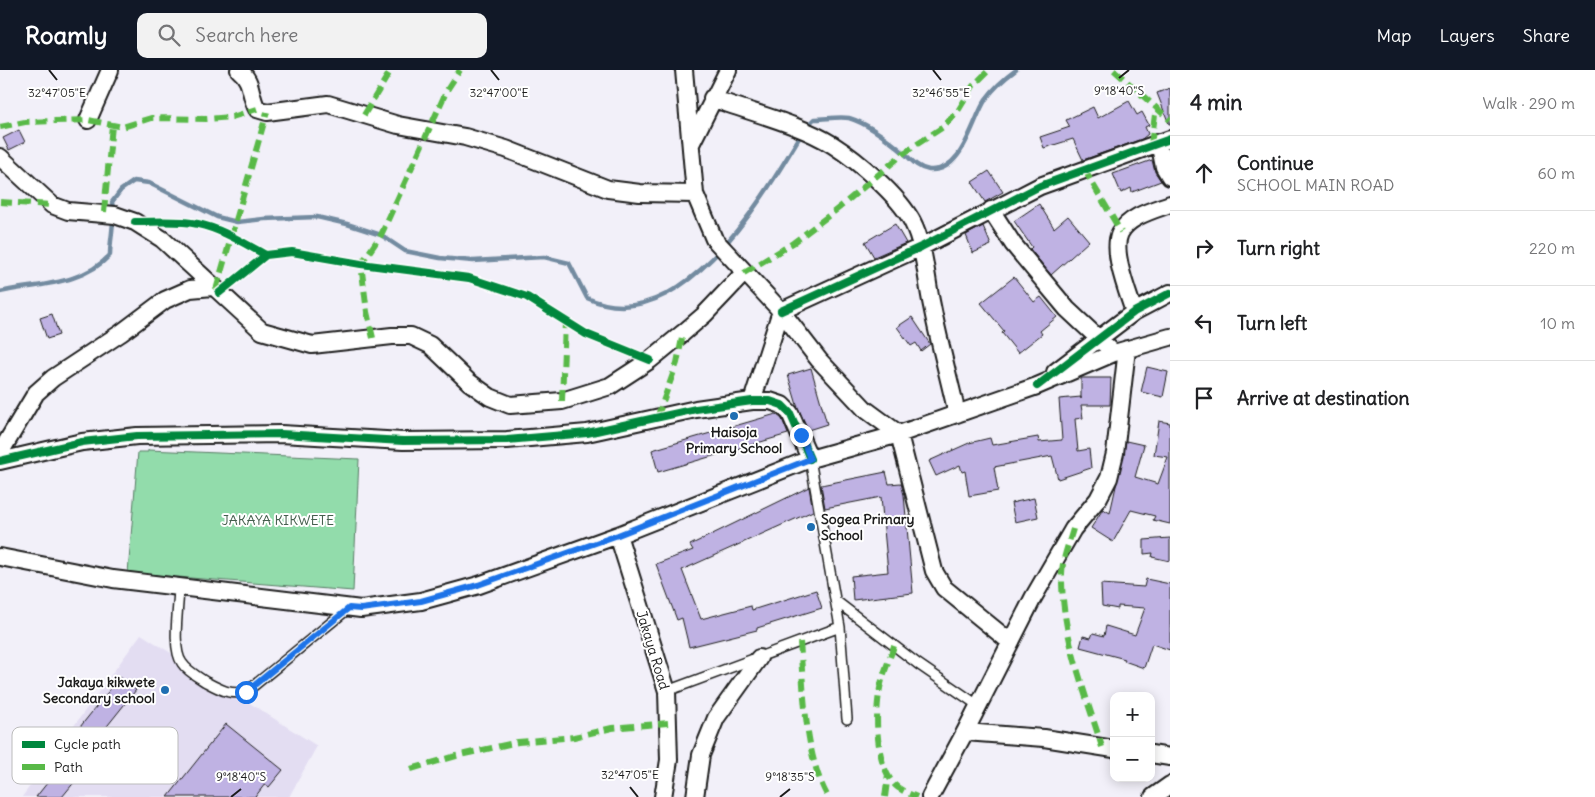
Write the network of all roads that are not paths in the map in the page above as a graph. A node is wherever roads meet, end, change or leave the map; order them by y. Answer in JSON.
{"nodes":[{"id":1,"x":110,"y":70,"type":"edge"},
{"id":2,"x":239,"y":70,"type":"edge"},
{"id":3,"x":684,"y":70,"type":"edge"},
{"id":4,"x":728,"y":70,"type":"edge"},
{"id":5,"x":712,"y":98,"type":"junction"},
{"id":6,"x":88,"y":120,"type":"dead end"},
{"id":7,"x":1164,"y":140,"type":"edge"},
{"id":8,"x":691,"y":145,"type":"junction"},
{"id":9,"x":0,"y":157,"type":"edge"},
{"id":10,"x":1170,"y":177,"type":"edge"},
{"id":11,"x":695,"y":194,"type":"junction"},
{"id":12,"x":1170,"y":204,"type":"edge"},
{"id":13,"x":991,"y":210,"type":"junction"},
{"id":14,"x":921,"y":247,"type":"junction"},
{"id":15,"x":744,"y":273,"type":"junction"},
{"id":16,"x":213,"y":286,"type":"junction"},
{"id":17,"x":1170,"y":293,"type":"edge"},
{"id":18,"x":781,"y":311,"type":"junction"},
{"id":19,"x":1134,"y":312,"type":"junction"},
{"id":20,"x":1099,"y":337,"type":"junction"},
{"id":21,"x":1170,"y":338,"type":"edge"},
{"id":22,"x":1121,"y":351,"type":"junction"},
{"id":23,"x":1037,"y":386,"type":"junction"},
{"id":24,"x":752,"y":401,"type":"junction"},
{"id":25,"x":957,"y":414,"type":"junction"},
{"id":26,"x":899,"y":434,"type":"junction"},
{"id":27,"x":0,"y":453,"type":"edge"},
{"id":28,"x":810,"y":459,"type":"junction"},
{"id":29,"x":0,"y":461,"type":"edge"},
{"id":30,"x":618,"y":535,"type":"junction"},
{"id":31,"x":4,"y":560,"type":"edge"},
{"id":32,"x":179,"y":586,"type":"junction"},
{"id":33,"x":836,"y":602,"type":"junction"},
{"id":34,"x":349,"y":608,"type":"junction"},
{"id":35,"x":840,"y":627,"type":"junction"},
{"id":36,"x":1009,"y":642,"type":"junction"},
{"id":37,"x":759,"y":658,"type":"junction"},
{"id":38,"x":667,"y":691,"type":"junction"},
{"id":39,"x":979,"y":706,"type":"junction"},
{"id":40,"x":847,"y":720,"type":"dead end"},
{"id":41,"x":965,"y":732,"type":"junction"},
{"id":42,"x":1110,"y":748,"type":"edge"},
{"id":43,"x":1155,"y":755,"type":"edge"},
{"id":44,"x":1170,"y":757,"type":"edge"},
{"id":45,"x":1170,"y":785,"type":"edge"},
{"id":46,"x":663,"y":797,"type":"edge"},
{"id":47,"x":695,"y":797,"type":"edge"},
{"id":48,"x":930,"y":797,"type":"edge"},
{"id":49,"x":1153,"y":797,"type":"edge"}],
"edges":[{"from":1,"to":6,"type":"street"},
{"from":2,"to":11,"type":"street"},
{"from":3,"to":8,"type":"street"},
{"from":4,"to":5,"type":"street"},
{"from":5,"to":8,"type":"street"},
{"from":5,"to":14,"type":"street"},
{"from":7,"to":10,"type":"street"},
{"from":7,"to":13,"type":"street"},
{"from":8,"to":11,"type":"street"},
{"from":9,"to":16,"type":"street"},
{"from":11,"to":15,"type":"street"},
{"from":12,"to":19,"type":"street"},
{"from":13,"to":14,"type":"street"},
{"from":13,"to":20,"type":"street"},
{"from":14,"to":18,"type":"street"},
{"from":14,"to":25,"type":"street"},
{"from":15,"to":16,"type":"street"},
{"from":15,"to":18,"type":"street"},
{"from":16,"to":27,"type":"street"},
{"from":17,"to":19,"type":"street"},
{"from":18,"to":24,"type":"street"},
{"from":18,"to":26,"type":"street"},
{"from":19,"to":20,"type":"street"},
{"from":20,"to":22,"type":"street"},
{"from":20,"to":23,"type":"street"},
{"from":21,"to":22,"type":"street"},
{"from":22,"to":23,"type":"street"},
{"from":22,"to":36,"type":"street"},
{"from":23,"to":25,"type":"street"},
{"from":24,"to":28,"type":"street"},
{"from":24,"to":29,"type":"street"},
{"from":25,"to":26,"type":"street"},
{"from":26,"to":28,"type":"street"},
{"from":26,"to":36,"type":"street"},
{"from":28,"to":30,"type":"street"},
{"from":28,"to":33,"type":"lane"},
{"from":30,"to":34,"type":"street"},
{"from":30,"to":38,"type":"street","name":"Jakaya Road"},
{"from":31,"to":32,"type":"street"},
{"from":32,"to":34,"type":"street"},
{"from":32,"to":34,"type":"lane"},
{"from":33,"to":35,"type":"lane"},
{"from":33,"to":39,"type":"lane"},
{"from":35,"to":37,"type":"lane"},
{"from":35,"to":40,"type":"lane"},
{"from":36,"to":39,"type":"street"},
{"from":37,"to":38,"type":"lane"},
{"from":37,"to":47,"type":"street"},
{"from":38,"to":46,"type":"street","name":"Jakaya Road"},
{"from":39,"to":41,"type":"street"},
{"from":41,"to":42,"type":"street"},
{"from":41,"to":48,"type":"street"},
{"from":43,"to":44,"type":"street"},
{"from":45,"to":49,"type":"street"}]}
